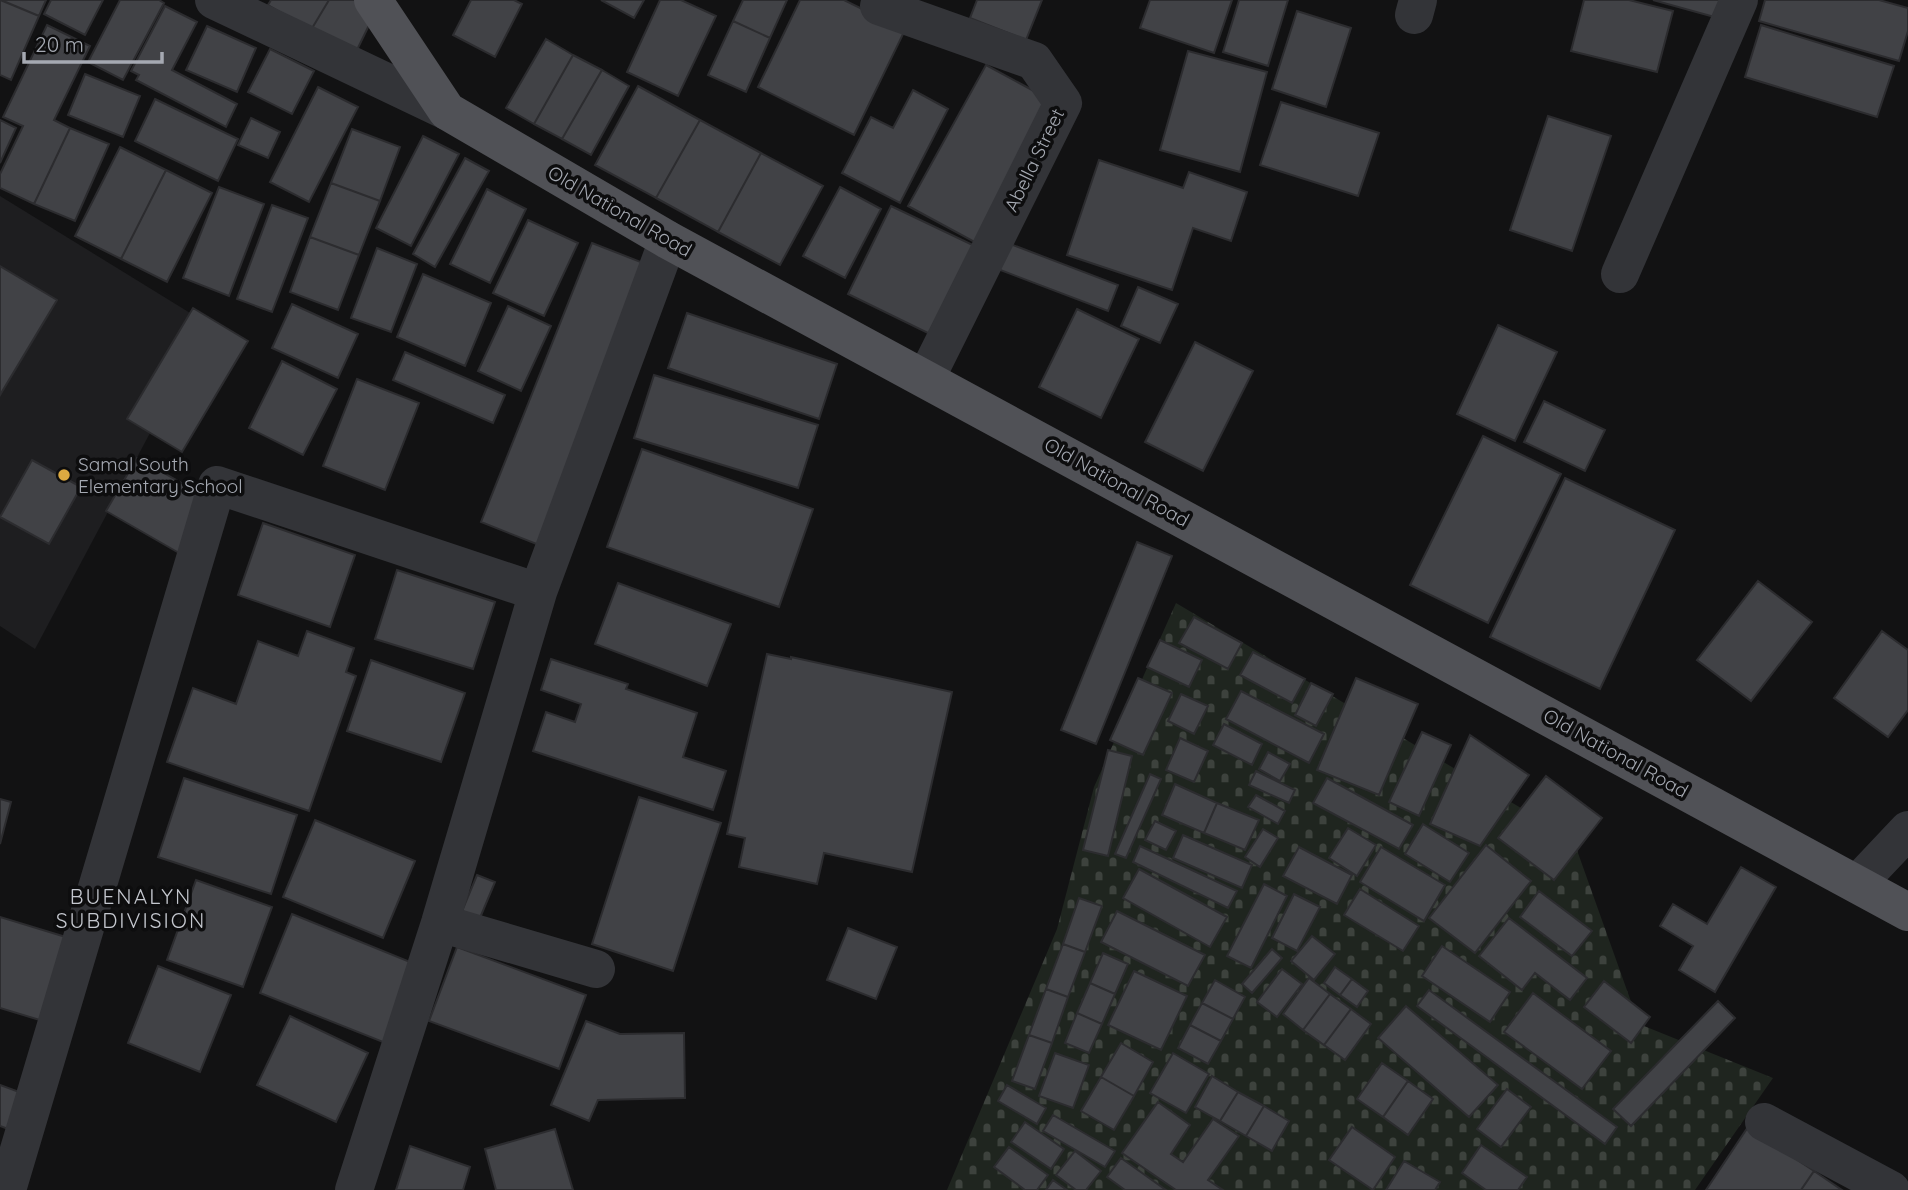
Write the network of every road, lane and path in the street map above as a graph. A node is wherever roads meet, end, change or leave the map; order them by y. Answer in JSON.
{"nodes":[{"id":1,"x":214,"y":0,"type":"edge"},
{"id":2,"x":373,"y":0,"type":"edge"},
{"id":3,"x":1739,"y":0,"type":"edge"},
{"id":4,"x":875,"y":2,"type":"edge"},
{"id":5,"x":447,"y":111,"type":"junction"},
{"id":6,"x":668,"y":240,"type":"junction"},
{"id":7,"x":1620,"y":274,"type":"dead end"},
{"id":8,"x":926,"y":378,"type":"junction"},
{"id":9,"x":538,"y":592,"type":"junction"},
{"id":10,"x":1908,"y":830,"type":"edge"},
{"id":11,"x":1857,"y":884,"type":"junction"},
{"id":12,"x":1908,"y":912,"type":"edge"},
{"id":13,"x":440,"y":923,"type":"junction"},
{"id":14,"x":596,"y":969,"type":"dead end"},
{"id":15,"x":1764,"y":1122,"type":"dead end"},
{"id":16,"x":7,"y":1190,"type":"edge"},
{"id":17,"x":354,"y":1190,"type":"edge"},
{"id":18,"x":1891,"y":1190,"type":"edge"}],
"edges":[{"from":1,"to":5,"type":"street"},
{"from":2,"to":5,"type":"main road","name":"Old National Road"},
{"from":3,"to":7,"type":"street"},
{"from":4,"to":8,"type":"street","name":"Abella Street"},
{"from":5,"to":6,"type":"main road","name":"Old National Road"},
{"from":6,"to":8,"type":"main road","name":"Old National Road"},
{"from":6,"to":9,"type":"street"},
{"from":8,"to":11,"type":"main road","name":"Old National Road"},
{"from":9,"to":13,"type":"street"},
{"from":9,"to":16,"type":"street"},
{"from":10,"to":11,"type":"street"},
{"from":11,"to":12,"type":"main road","name":"Old National Road"},
{"from":13,"to":14,"type":"street"},
{"from":13,"to":17,"type":"street"},
{"from":15,"to":18,"type":"street"}]}
